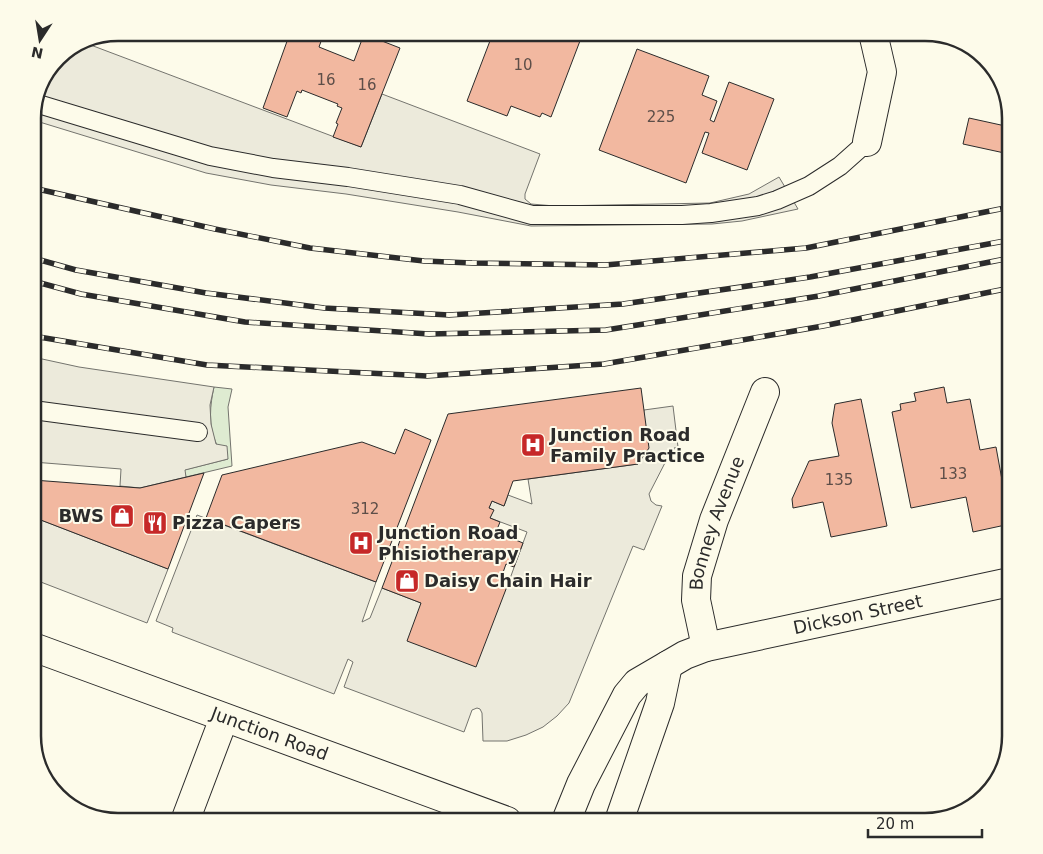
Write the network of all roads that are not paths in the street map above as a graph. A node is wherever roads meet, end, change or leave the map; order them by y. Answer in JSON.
{"nodes":[{"id":1,"x":875,"y":41,"type":"edge"},
{"id":2,"x":43,"y":105,"type":"edge"},
{"id":3,"x":867,"y":142,"type":"joint"},
{"id":4,"x":765,"y":392,"type":"dead end"},
{"id":5,"x":41,"y":411,"type":"edge"},
{"id":6,"x":198,"y":432,"type":"dead end"},
{"id":7,"x":1002,"y":584,"type":"edge"},
{"id":8,"x":706,"y":647,"type":"junction"},
{"id":9,"x":41,"y":650,"type":"edge"},
{"id":10,"x":668,"y":665,"type":"junction"},
{"id":11,"x":224,"y":718,"type":"junction"},
{"id":12,"x":188,"y":813,"type":"edge"},
{"id":13,"x":483,"y":813,"type":"edge"},
{"id":14,"x":570,"y":813,"type":"edge"},
{"id":15,"x":622,"y":813,"type":"edge"}],
"edges":[{"from":1,"to":3,"type":"street"},
{"from":2,"to":3,"type":"lane"},
{"from":4,"to":8,"type":"street","name":"Bonney Avenue"},
{"from":5,"to":6,"type":"lane"},
{"from":7,"to":8,"type":"street","name":"Dickson Street"},
{"from":8,"to":10,"type":"street"},
{"from":9,"to":11,"type":"street","name":"Junction Road"},
{"from":10,"to":14,"type":"street"},
{"from":10,"to":15,"type":"street"},
{"from":11,"to":12,"type":"street"},
{"from":11,"to":13,"type":"street","name":"Junction Road"}]}
